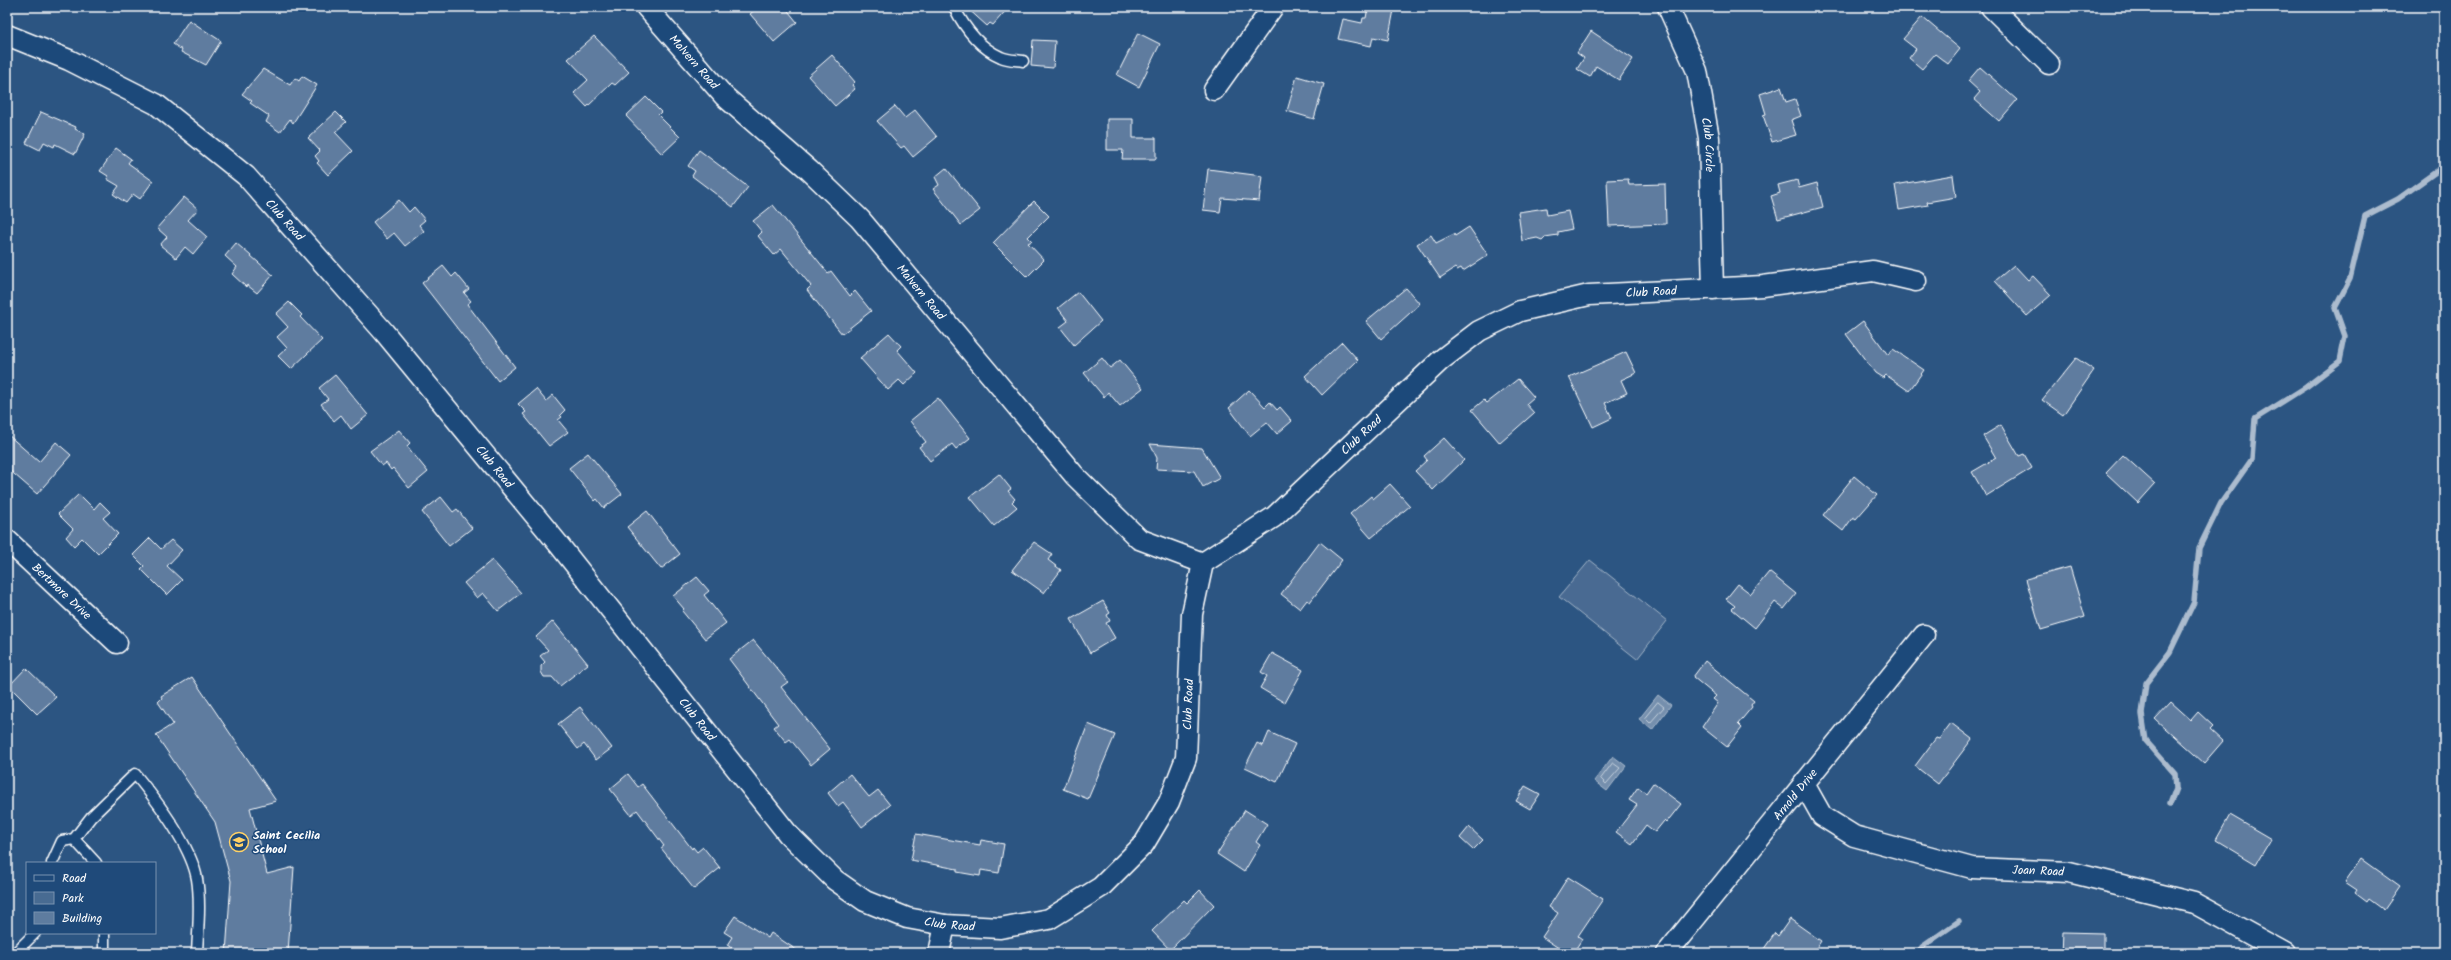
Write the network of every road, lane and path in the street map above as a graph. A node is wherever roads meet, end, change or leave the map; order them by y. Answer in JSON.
{"nodes":[{"id":1,"x":646,"y":7,"type":"edge"},
{"id":2,"x":954,"y":7,"type":"edge"},
{"id":3,"x":1273,"y":7,"type":"edge"},
{"id":4,"x":1668,"y":7,"type":"edge"},
{"id":5,"x":1991,"y":7,"type":"edge"},
{"id":6,"x":7,"y":35,"type":"edge"},
{"id":7,"x":1022,"y":61,"type":"dead end"},
{"id":8,"x":2049,"y":64,"type":"dead end"},
{"id":9,"x":1214,"y":90,"type":"dead end"},
{"id":10,"x":1916,"y":281,"type":"dead end"},
{"id":11,"x":1713,"y":289,"type":"junction"},
{"id":12,"x":7,"y":540,"type":"edge"},
{"id":13,"x":1203,"y":563,"type":"junction"},
{"id":14,"x":1924,"y":635,"type":"dead end"},
{"id":15,"x":117,"y":643,"type":"dead end"},
{"id":16,"x":1804,"y":784,"type":"junction"},
{"id":17,"x":74,"y":839,"type":"junction"},
{"id":18,"x":52,"y":862,"type":"edge"},
{"id":19,"x":95,"y":862,"type":"edge"},
{"id":20,"x":945,"y":925,"type":"junction"},
{"id":21,"x":33,"y":934,"type":"edge"},
{"id":22,"x":104,"y":934,"type":"edge"},
{"id":23,"x":15,"y":953,"type":"edge"},
{"id":24,"x":104,"y":953,"type":"edge"},
{"id":25,"x":197,"y":953,"type":"edge"},
{"id":26,"x":939,"y":953,"type":"edge"},
{"id":27,"x":1667,"y":953,"type":"edge"},
{"id":28,"x":2285,"y":953,"type":"edge"}],
"edges":[{"from":1,"to":13,"type":"street","name":"Malvern Road"},
{"from":2,"to":7,"type":"lane"},
{"from":3,"to":9,"type":"street"},
{"from":4,"to":11,"type":"street","name":"Club Circle"},
{"from":5,"to":8,"type":"street"},
{"from":6,"to":20,"type":"street","name":"Club Road"},
{"from":10,"to":11,"type":"street","name":"Club Road"},
{"from":11,"to":13,"type":"street","name":"Club Road"},
{"from":12,"to":15,"type":"street","name":"Bertmore Drive"},
{"from":13,"to":20,"type":"street","name":"Club Road"},
{"from":14,"to":16,"type":"street","name":"Arnold Drive"},
{"from":16,"to":27,"type":"street","name":"Arnold Drive"},
{"from":16,"to":28,"type":"street","name":"Joan Road"},
{"from":17,"to":18,"type":"lane"},
{"from":17,"to":19,"type":"lane"},
{"from":17,"to":25,"type":"lane"},
{"from":20,"to":26,"type":"street"},
{"from":21,"to":23,"type":"lane"},
{"from":22,"to":24,"type":"lane"}]}
